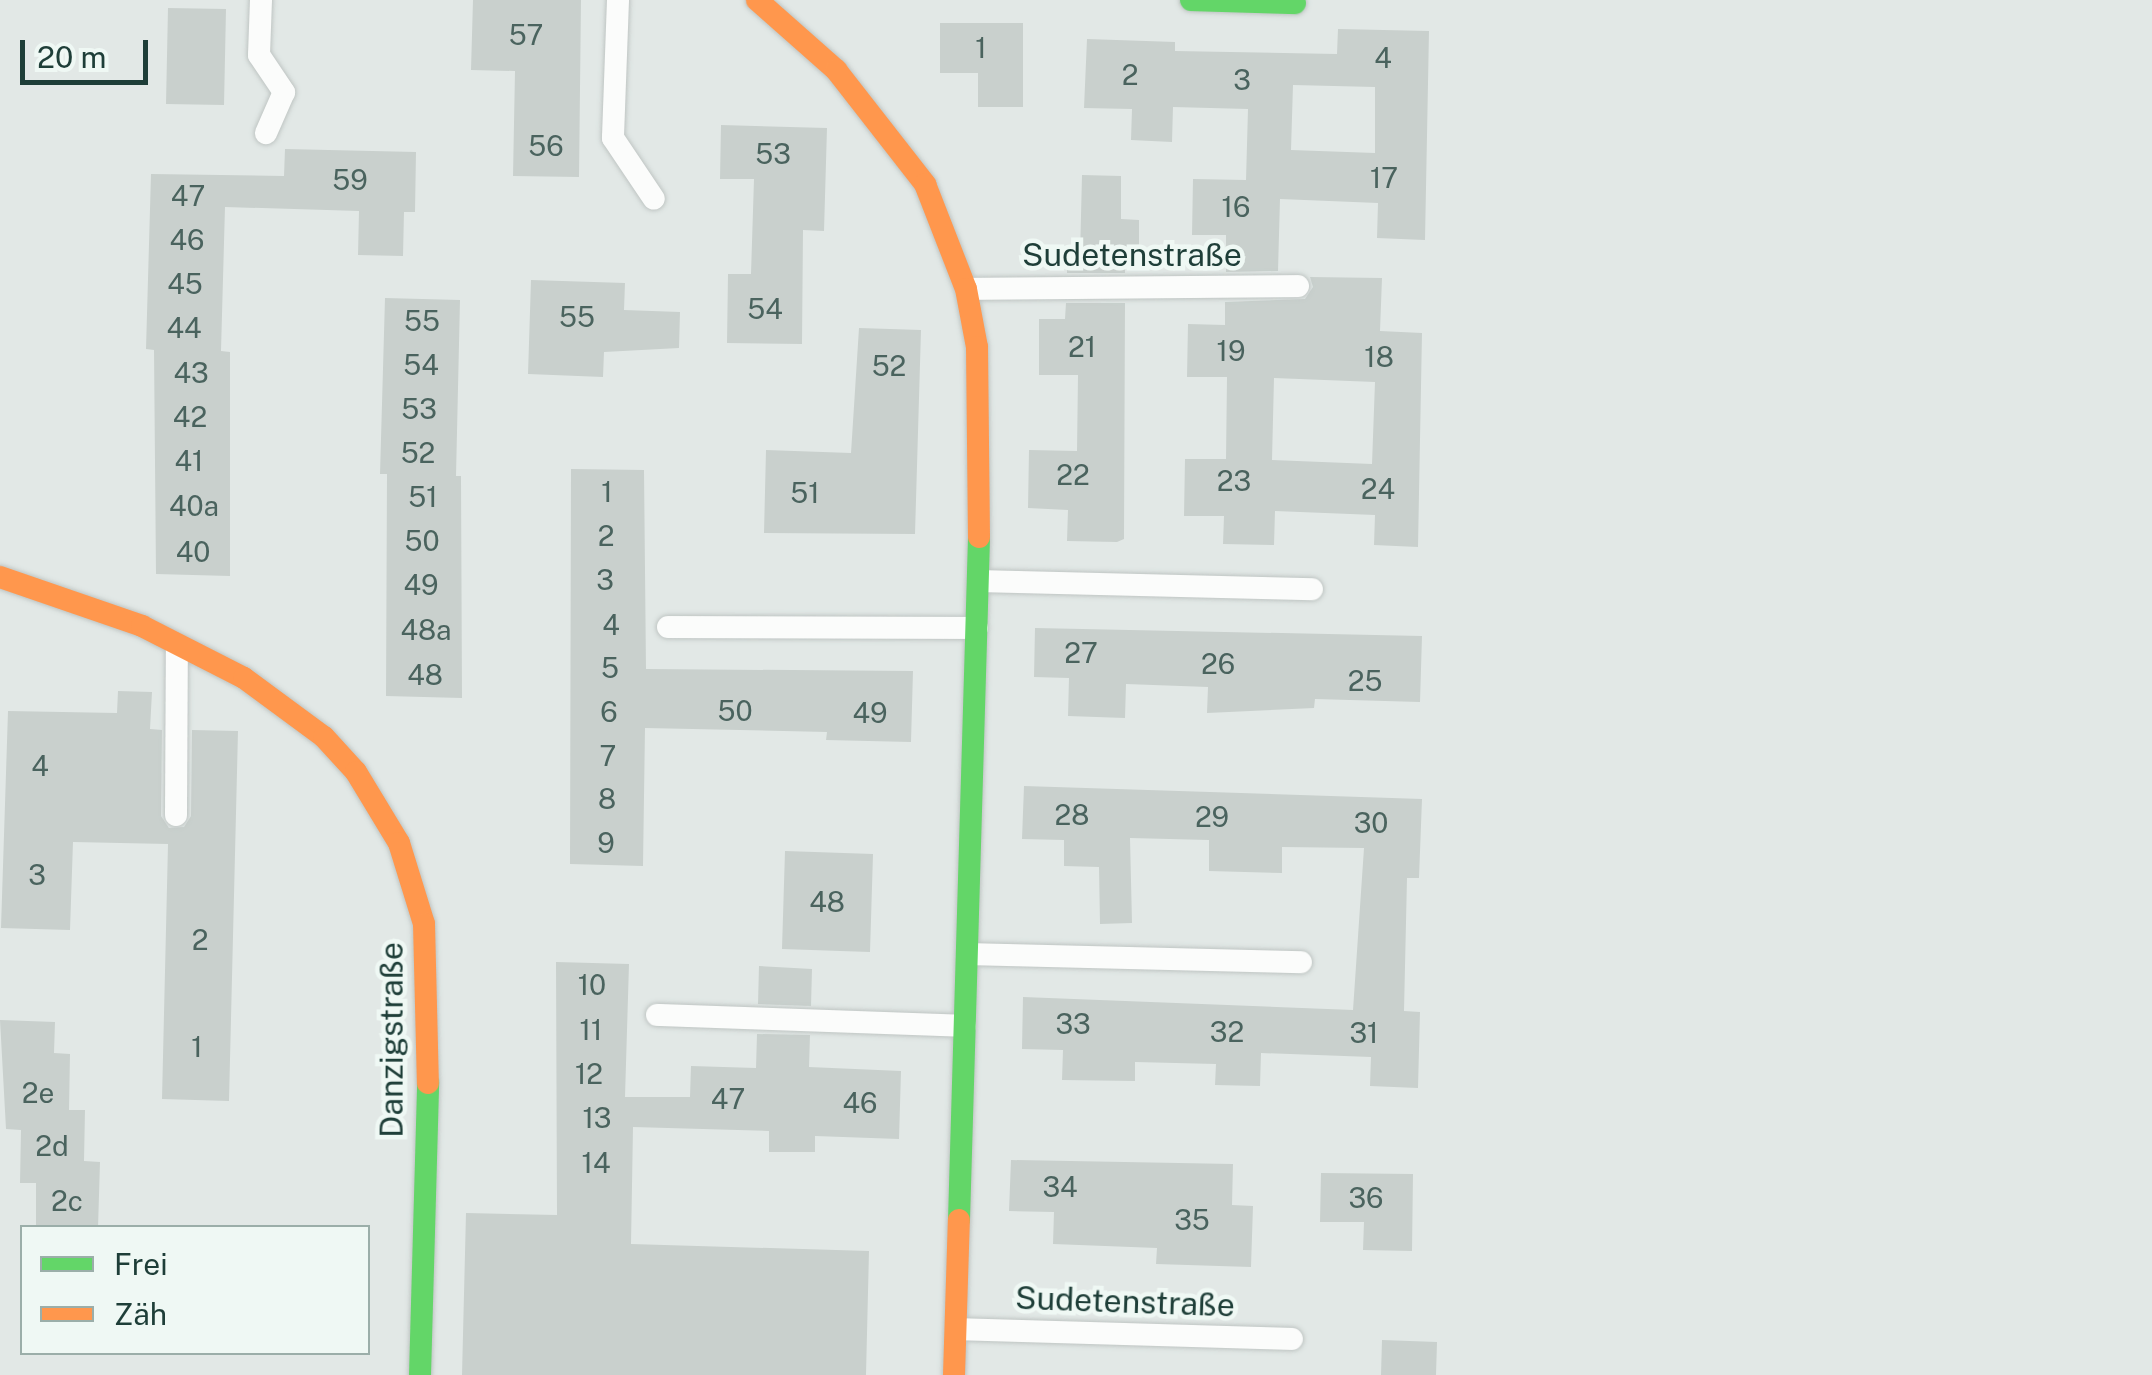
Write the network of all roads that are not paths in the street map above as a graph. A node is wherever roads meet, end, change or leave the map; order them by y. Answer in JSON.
{"nodes":[{"id":1,"x":261,"y":0,"type":"edge"},
{"id":2,"x":618,"y":0,"type":"edge"},
{"id":3,"x":756,"y":0,"type":"edge"},
{"id":4,"x":1190,"y":0,"type":"edge"},
{"id":5,"x":1294,"y":3,"type":"dead end"},
{"id":6,"x":266,"y":133,"type":"dead end"},
{"id":7,"x":654,"y":199,"type":"dead end"},
{"id":8,"x":1298,"y":286,"type":"dead end"},
{"id":9,"x":966,"y":288,"type":"junction"},
{"id":10,"x":0,"y":577,"type":"edge"},
{"id":11,"x":978,"y":582,"type":"junction"},
{"id":12,"x":1312,"y":588,"type":"dead end"},
{"id":13,"x":668,"y":627,"type":"dead end"},
{"id":14,"x":977,"y":628,"type":"junction"},
{"id":15,"x":177,"y":642,"type":"junction"},
{"id":16,"x":176,"y":815,"type":"dead end"},
{"id":17,"x":967,"y":954,"type":"junction"},
{"id":18,"x":1301,"y":962,"type":"dead end"},
{"id":19,"x":657,"y":1016,"type":"dead end"},
{"id":20,"x":965,"y":1026,"type":"junction"},
{"id":21,"x":956,"y":1329,"type":"junction"},
{"id":22,"x":1292,"y":1340,"type":"dead end"},
{"id":23,"x":420,"y":1375,"type":"edge"},
{"id":24,"x":954,"y":1375,"type":"edge"}],
"edges":[{"from":1,"to":6,"type":"lane"},
{"from":2,"to":7,"type":"lane"},
{"from":3,"to":9,"type":"street"},
{"from":4,"to":5,"type":"street"},
{"from":8,"to":9,"type":"lane","name":"Sudetenstraße"},
{"from":9,"to":11,"type":"street"},
{"from":10,"to":15,"type":"street","name":"Danzigstraße"},
{"from":11,"to":12,"type":"lane"},
{"from":11,"to":14,"type":"street"},
{"from":13,"to":14,"type":"lane"},
{"from":14,"to":17,"type":"street"},
{"from":15,"to":16,"type":"lane"},
{"from":15,"to":23,"type":"street","name":"Danzigstraße"},
{"from":17,"to":18,"type":"lane"},
{"from":17,"to":20,"type":"street"},
{"from":19,"to":20,"type":"lane"},
{"from":20,"to":21,"type":"street"},
{"from":21,"to":22,"type":"lane","name":"Sudetenstraße"},
{"from":21,"to":24,"type":"street"}]}
